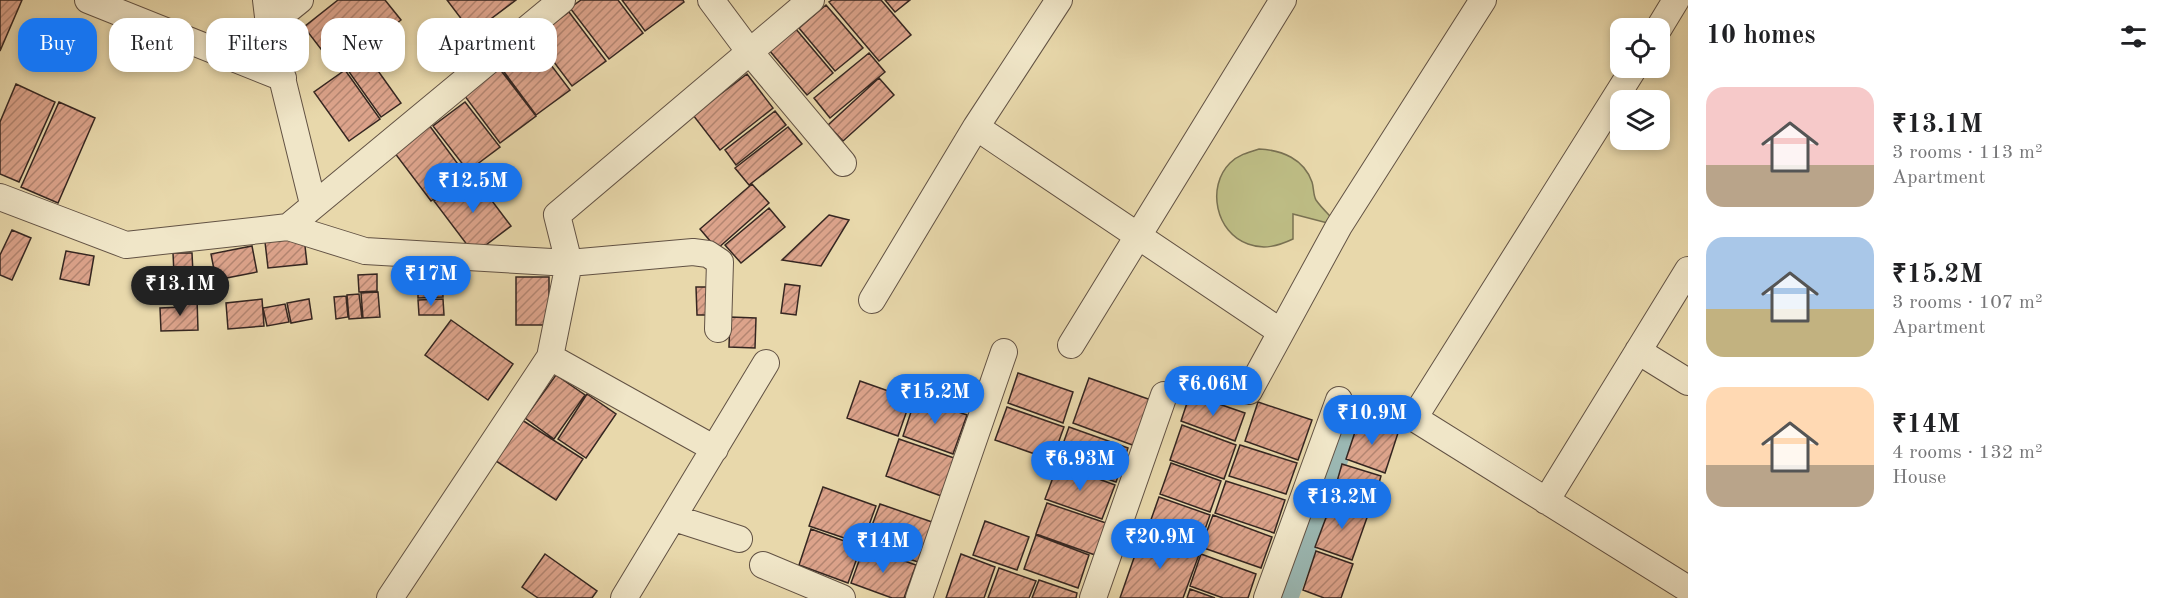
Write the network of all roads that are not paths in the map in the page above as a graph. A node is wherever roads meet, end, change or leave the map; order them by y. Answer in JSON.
{"nodes":[{"id":1,"x":88,"y":0,"type":"edge"},
{"id":2,"x":300,"y":0,"type":"edge"},
{"id":3,"x":562,"y":0,"type":"edge"},
{"id":4,"x":711,"y":0,"type":"edge"},
{"id":5,"x":811,"y":0,"type":"edge"},
{"id":6,"x":1059,"y":0,"type":"edge"},
{"id":7,"x":1283,"y":0,"type":"edge"},
{"id":8,"x":1483,"y":0,"type":"edge"},
{"id":9,"x":1676,"y":0,"type":"edge"},
{"id":10,"x":268,"y":12,"type":"edge"},
{"id":11,"x":1665,"y":18,"type":"edge"},
{"id":12,"x":749,"y":51,"type":"junction"},
{"id":13,"x":282,"y":78,"type":"junction"},
{"id":14,"x":1628,"y":78,"type":"edge"},
{"id":15,"x":976,"y":128,"type":"junction"},
{"id":16,"x":843,"y":163,"type":"dead end"},
{"id":17,"x":0,"y":197,"type":"edge"},
{"id":18,"x":313,"y":204,"type":"junction"},
{"id":19,"x":288,"y":227,"type":"junction"},
{"id":20,"x":1138,"y":236,"type":"junction"},
{"id":21,"x":569,"y":263,"type":"junction"},
{"id":22,"x":1688,"y":270,"type":"edge"},
{"id":23,"x":872,"y":300,"type":"dead end"},
{"id":24,"x":718,"y":329,"type":"dead end"},
{"id":25,"x":1281,"y":332,"type":"junction"},
{"id":26,"x":1071,"y":345,"type":"dead end"},
{"id":27,"x":1638,"y":351,"type":"junction"},
{"id":28,"x":1004,"y":352,"type":"dead end"},
{"id":29,"x":550,"y":357,"type":"junction"},
{"id":30,"x":766,"y":363,"type":"dead end"},
{"id":31,"x":1688,"y":382,"type":"edge"},
{"id":32,"x":1250,"y":392,"type":"dead end"},
{"id":33,"x":1164,"y":395,"type":"dead end"},
{"id":34,"x":1339,"y":400,"type":"dead end"},
{"id":35,"x":716,"y":449,"type":"junction"},
{"id":36,"x":1546,"y":501,"type":"junction"},
{"id":37,"x":674,"y":518,"type":"junction"},
{"id":38,"x":739,"y":539,"type":"dead end"},
{"id":39,"x":764,"y":566,"type":"dead end"},
{"id":40,"x":1688,"y":589,"type":"edge"},
{"id":41,"x":390,"y":598,"type":"edge"},
{"id":42,"x":624,"y":598,"type":"edge"},
{"id":43,"x":842,"y":598,"type":"edge"},
{"id":44,"x":919,"y":598,"type":"edge"},
{"id":45,"x":1093,"y":598,"type":"edge"},
{"id":46,"x":1267,"y":598,"type":"edge"}],
"edges":[{"from":1,"to":13,"type":"street"},
{"from":2,"to":10,"type":"street"},
{"from":3,"to":18,"type":"street"},
{"from":4,"to":12,"type":"street"},
{"from":5,"to":12,"type":"street"},
{"from":6,"to":15,"type":"street"},
{"from":7,"to":20,"type":"street"},
{"from":8,"to":25,"type":"street"},
{"from":9,"to":11,"type":"street"},
{"from":10,"to":13,"type":"street"},
{"from":12,"to":16,"type":"street"},
{"from":12,"to":21,"type":"street"},
{"from":13,"to":18,"type":"street"},
{"from":14,"to":36,"type":"street"},
{"from":15,"to":20,"type":"street"},
{"from":15,"to":23,"type":"street"},
{"from":17,"to":19,"type":"street"},
{"from":18,"to":19,"type":"street"},
{"from":19,"to":21,"type":"street"},
{"from":20,"to":25,"type":"street"},
{"from":20,"to":26,"type":"street"},
{"from":21,"to":24,"type":"street"},
{"from":21,"to":29,"type":"street"},
{"from":22,"to":27,"type":"street"},
{"from":25,"to":32,"type":"street"},
{"from":27,"to":31,"type":"street"},
{"from":27,"to":36,"type":"street"},
{"from":28,"to":44,"type":"street"},
{"from":29,"to":35,"type":"street"},
{"from":29,"to":41,"type":"street"},
{"from":30,"to":35,"type":"street"},
{"from":33,"to":45,"type":"street"},
{"from":34,"to":46,"type":"street"},
{"from":35,"to":37,"type":"street"},
{"from":36,"to":40,"type":"street"},
{"from":37,"to":38,"type":"street"},
{"from":37,"to":42,"type":"street"},
{"from":39,"to":43,"type":"street"}]}
